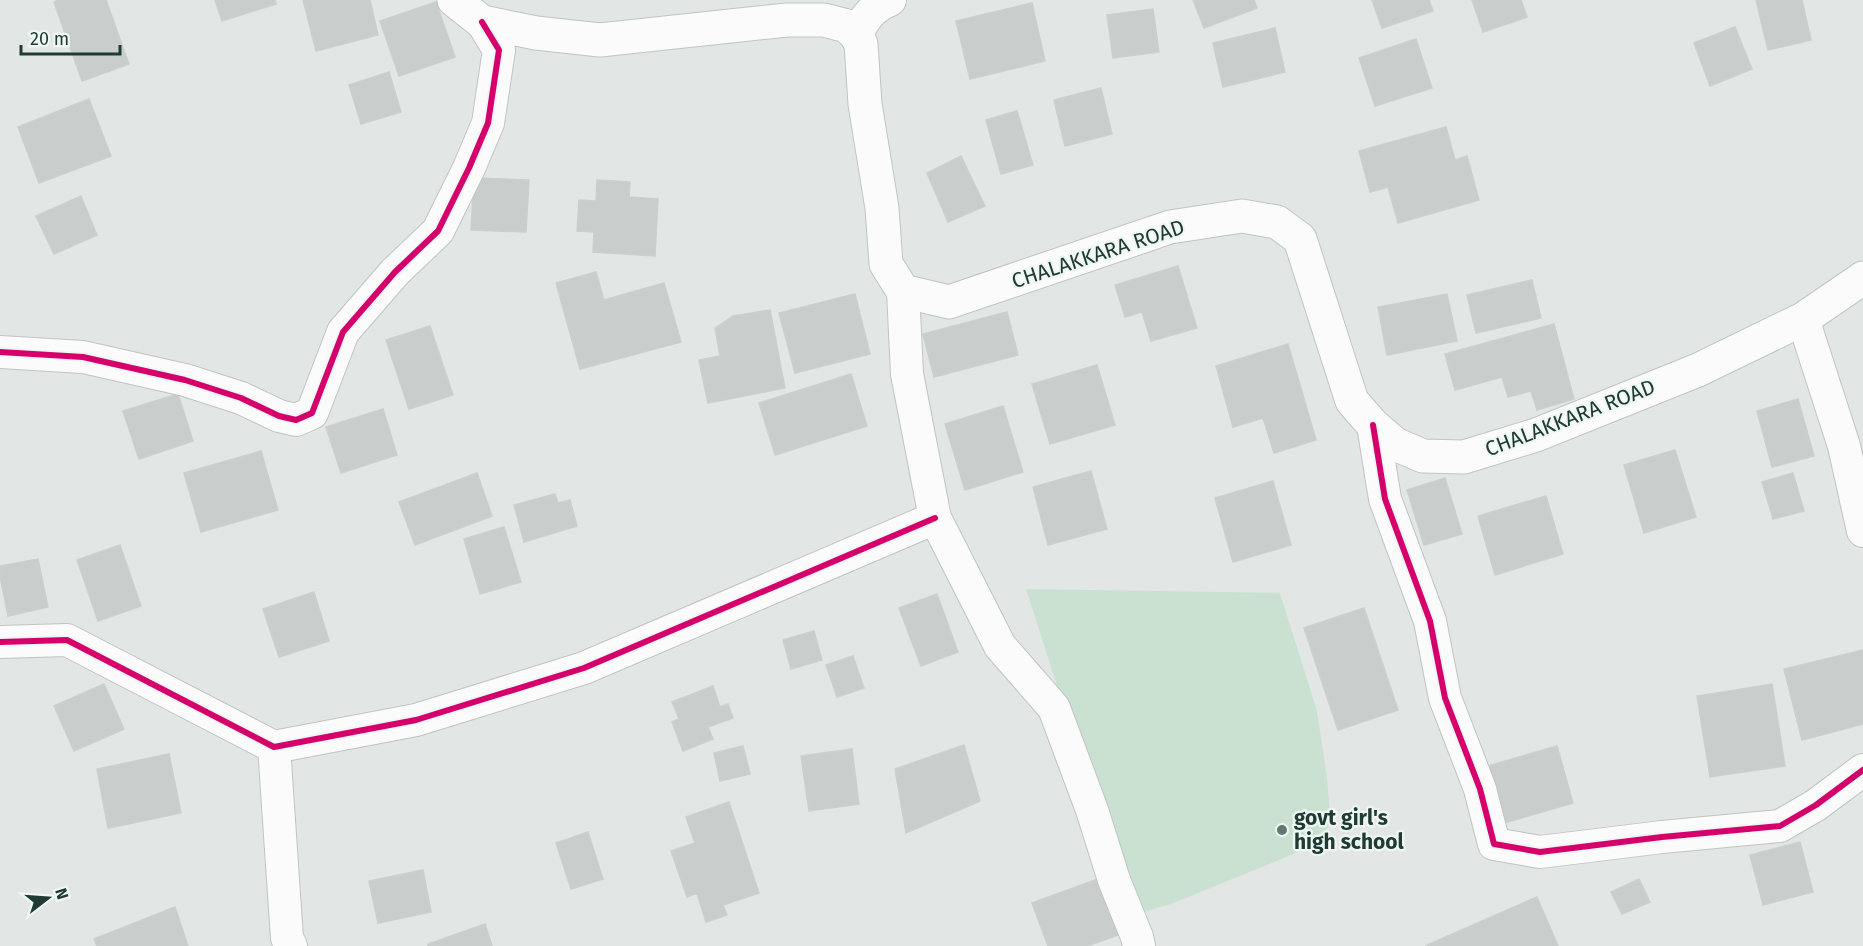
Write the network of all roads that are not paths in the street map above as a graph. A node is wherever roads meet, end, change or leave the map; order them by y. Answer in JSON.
{"nodes":[{"id":1,"x":454,"y":0,"type":"edge"},
{"id":2,"x":881,"y":2,"type":"edge"},
{"id":3,"x":482,"y":22,"type":"junction"},
{"id":4,"x":856,"y":35,"type":"junction"},
{"id":5,"x":1863,"y":278,"type":"edge"},
{"id":6,"x":903,"y":291,"type":"junction"},
{"id":7,"x":1803,"y":319,"type":"junction"},
{"id":8,"x":0,"y":352,"type":"edge"},
{"id":9,"x":1373,"y":425,"type":"junction"},
{"id":10,"x":934,"y":518,"type":"junction"},
{"id":11,"x":1863,"y":531,"type":"edge"},
{"id":12,"x":0,"y":642,"type":"edge"},
{"id":13,"x":273,"y":747,"type":"junction"},
{"id":14,"x":1863,"y":770,"type":"edge"},
{"id":15,"x":291,"y":946,"type":"edge"},
{"id":16,"x":1138,"y":946,"type":"edge"}],
"edges":[{"from":1,"to":3,"type":"main road"},
{"from":2,"to":4,"type":"street"},
{"from":3,"to":4,"type":"main road"},
{"from":3,"to":8,"type":"street"},
{"from":4,"to":6,"type":"main road"},
{"from":5,"to":7,"type":"main road","name":"CHALAKKARA ROAD"},
{"from":6,"to":9,"type":"main road","name":"CHALAKKARA ROAD"},
{"from":6,"to":10,"type":"street"},
{"from":7,"to":9,"type":"main road","name":"CHALAKKARA ROAD"},
{"from":7,"to":11,"type":"street"},
{"from":9,"to":14,"type":"street"},
{"from":10,"to":13,"type":"street"},
{"from":10,"to":16,"type":"street"},
{"from":12,"to":13,"type":"street"},
{"from":13,"to":15,"type":"street"}]}
